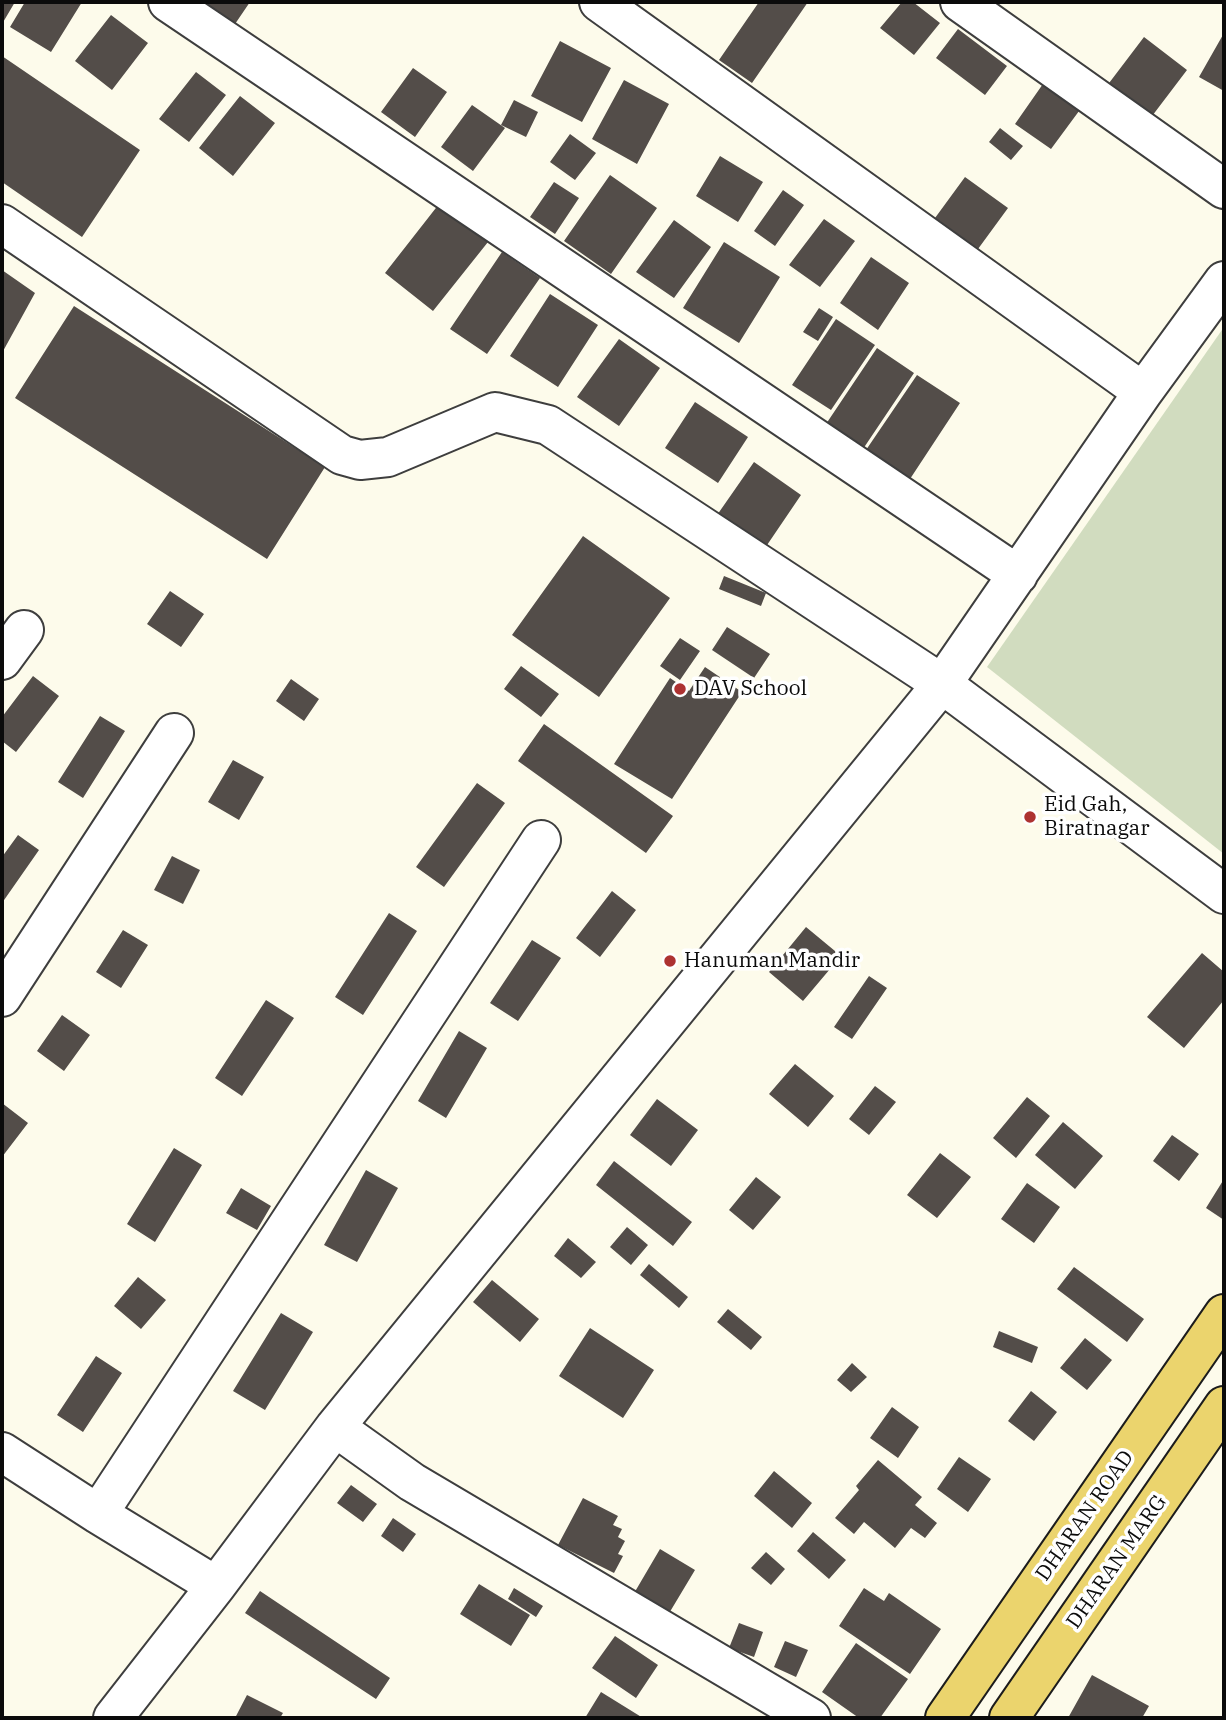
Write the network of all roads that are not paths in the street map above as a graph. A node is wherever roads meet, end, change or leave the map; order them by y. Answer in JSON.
{"nodes":[{"id":1,"x":168,"y":2,"type":"edge"},
{"id":2,"x":599,"y":2,"type":"edge"},
{"id":3,"x":960,"y":2,"type":"edge"},
{"id":4,"x":1224,"y":189,"type":"edge"},
{"id":5,"x":2,"y":224,"type":"edge"},
{"id":6,"x":1224,"y":281,"type":"edge"},
{"id":7,"x":1143,"y":392,"type":"junction"},
{"id":8,"x":1018,"y":575,"type":"junction"},
{"id":9,"x":24,"y":629,"type":"dead end"},
{"id":10,"x":2,"y":660,"type":"edge"},
{"id":11,"x":942,"y":684,"type":"junction"},
{"id":12,"x":174,"y":733,"type":"dead end"},
{"id":13,"x":541,"y":840,"type":"dead end"},
{"id":14,"x":1224,"y":894,"type":"edge"},
{"id":15,"x":2,"y":997,"type":"edge"},
{"id":16,"x":1224,"y":1314,"type":"edge"},
{"id":17,"x":1224,"y":1406,"type":"edge"},
{"id":18,"x":335,"y":1427,"type":"junction"},
{"id":19,"x":2,"y":1452,"type":"edge"},
{"id":20,"x":98,"y":1514,"type":"junction"},
{"id":21,"x":216,"y":1586,"type":"junction"},
{"id":22,"x":113,"y":1718,"type":"edge"},
{"id":23,"x":811,"y":1718,"type":"edge"},
{"id":24,"x":945,"y":1718,"type":"edge"},
{"id":25,"x":1009,"y":1718,"type":"edge"}],
"edges":[{"from":1,"to":8,"type":"street"},
{"from":2,"to":7,"type":"street"},
{"from":3,"to":4,"type":"street"},
{"from":5,"to":11,"type":"street"},
{"from":6,"to":7,"type":"street"},
{"from":7,"to":8,"type":"street"},
{"from":8,"to":11,"type":"street"},
{"from":9,"to":10,"type":"street"},
{"from":11,"to":14,"type":"street"},
{"from":11,"to":18,"type":"street"},
{"from":12,"to":15,"type":"street"},
{"from":13,"to":20,"type":"street"},
{"from":16,"to":24,"type":"main road","name":"DHARAN ROAD"},
{"from":17,"to":25,"type":"main road","name":"DHARAN MARG"},
{"from":18,"to":21,"type":"street"},
{"from":18,"to":23,"type":"street"},
{"from":19,"to":20,"type":"street"},
{"from":20,"to":21,"type":"street"},
{"from":21,"to":22,"type":"street"}]}
